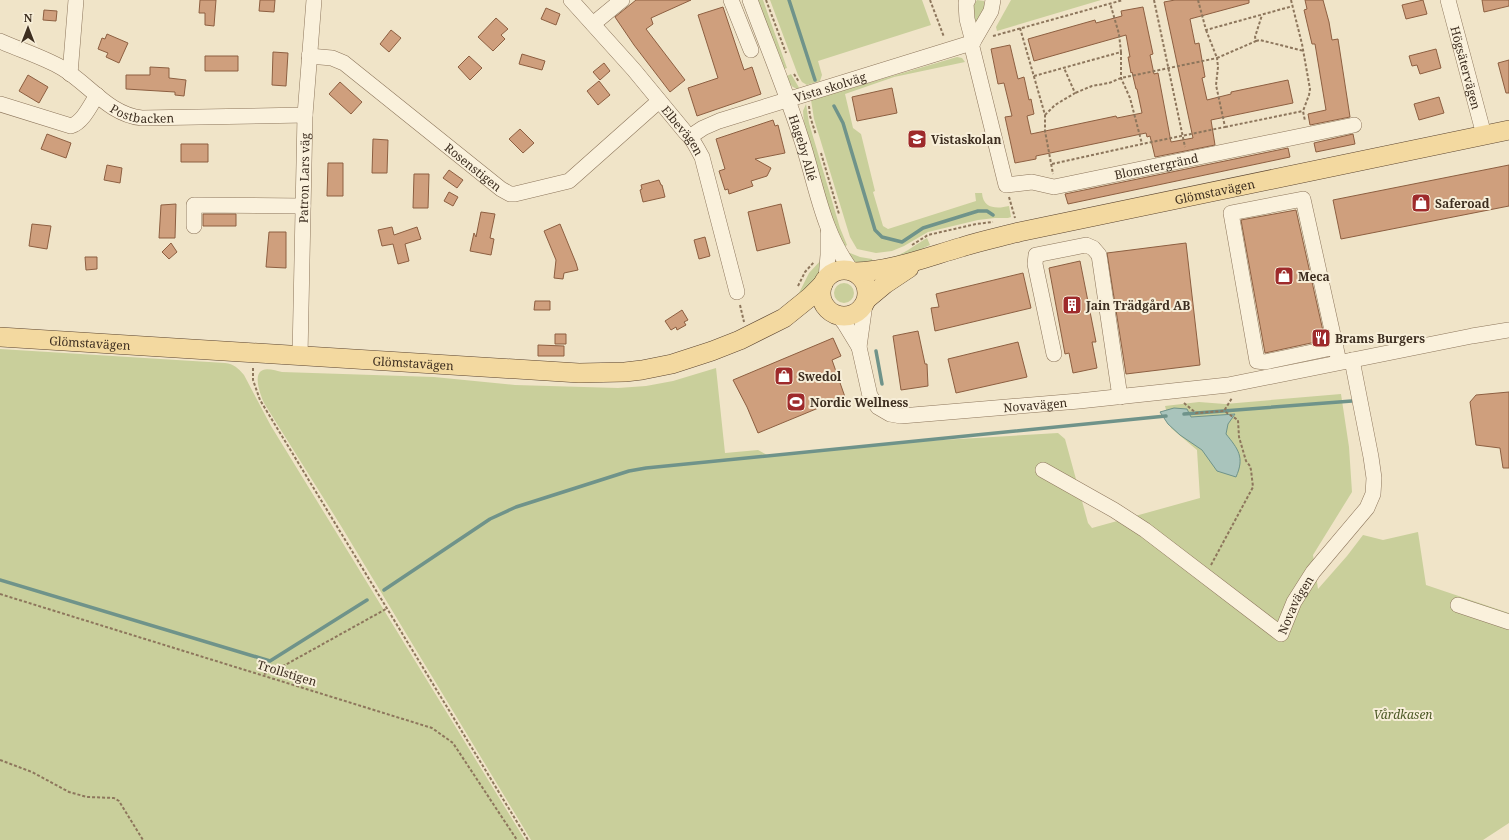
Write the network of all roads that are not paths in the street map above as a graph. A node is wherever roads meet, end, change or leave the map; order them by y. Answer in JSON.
{"nodes":[{"id":1,"x":76,"y":0,"type":"edge"},
{"id":2,"x":314,"y":0,"type":"edge"},
{"id":3,"x":571,"y":0,"type":"edge"},
{"id":4,"x":622,"y":0,"type":"edge"},
{"id":5,"x":731,"y":0,"type":"edge"},
{"id":6,"x":750,"y":0,"type":"edge"},
{"id":7,"x":968,"y":0,"type":"edge"},
{"id":8,"x":993,"y":0,"type":"edge"},
{"id":9,"x":1448,"y":0,"type":"edge"},
{"id":10,"x":593,"y":24,"type":"junction"},
{"id":11,"x":0,"y":41,"type":"edge"},
{"id":12,"x":972,"y":42,"type":"junction"},
{"id":13,"x":751,"y":50,"type":"dead end"},
{"id":14,"x":309,"y":56,"type":"junction"},
{"id":15,"x":70,"y":74,"type":"junction"},
{"id":16,"x":97,"y":95,"type":"junction"},
{"id":17,"x":788,"y":100,"type":"junction"},
{"id":18,"x":659,"y":101,"type":"junction"},
{"id":19,"x":0,"y":104,"type":"edge"},
{"id":20,"x":305,"y":115,"type":"junction"},
{"id":21,"x":1354,"y":125,"type":"dead end"},
{"id":22,"x":1509,"y":130,"type":"edge"},
{"id":23,"x":1484,"y":135,"type":"junction"},
{"id":24,"x":691,"y":136,"type":"junction"},
{"id":25,"x":303,"y":206,"type":"junction"},
{"id":26,"x":194,"y":226,"type":"dead end"},
{"id":27,"x":828,"y":230,"type":"junction"},
{"id":28,"x":922,"y":260,"type":"junction"},
{"id":29,"x":854,"y":272,"type":"junction"},
{"id":30,"x":824,"y":281,"type":"junction"},
{"id":31,"x":737,"y":292,"type":"road end"},
{"id":32,"x":866,"y":302,"type":"junction"},
{"id":33,"x":834,"y":313,"type":"junction"},
{"id":34,"x":784,"y":318,"type":"junction"},
{"id":35,"x":1509,"y":330,"type":"edge"},
{"id":36,"x":0,"y":336,"type":"edge"},
{"id":37,"x":859,"y":347,"type":"junction"},
{"id":38,"x":1336,"y":347,"type":"junction"},
{"id":39,"x":1054,"y":354,"type":"dead end"},
{"id":40,"x":300,"y":356,"type":"junction"},
{"id":41,"x":1345,"y":361,"type":"junction"},
{"id":42,"x":1120,"y":397,"type":"junction"},
{"id":43,"x":1043,"y":470,"type":"dead end"},
{"id":44,"x":1458,"y":605,"type":"dead end"},
{"id":45,"x":1509,"y":622,"type":"edge"}],
"edges":[{"from":1,"to":15,"type":"street"},
{"from":2,"to":14,"type":"street","name":"Patron Lars väg"},
{"from":3,"to":10,"type":"street","name":"Elbevägen"},
{"from":4,"to":10,"type":"street"},
{"from":5,"to":13,"type":"street"},
{"from":6,"to":17,"type":"street","name":"Hageby Allé"},
{"from":7,"to":12,"type":"street"},
{"from":8,"to":12,"type":"street"},
{"from":9,"to":23,"type":"street","name":"Högsätervägen"},
{"from":10,"to":18,"type":"street","name":"Elbevägen"},
{"from":11,"to":15,"type":"street","name":"Postbacken"},
{"from":12,"to":17,"type":"street","name":"Vista skolväg"},
{"from":12,"to":21,"type":"street","name":"Blomstergränd"},
{"from":14,"to":18,"type":"street","name":"Rosenstigen"},
{"from":14,"to":20,"type":"street","name":"Patron Lars väg"},
{"from":15,"to":16,"type":"street","name":"Postbacken"},
{"from":16,"to":19,"type":"street"},
{"from":16,"to":20,"type":"street","name":"Postbacken"},
{"from":17,"to":24,"type":"street","name":"Vista skolväg"},
{"from":17,"to":27,"type":"street","name":"Hageby Allé"},
{"from":18,"to":24,"type":"street","name":"Elbevägen"},
{"from":20,"to":25,"type":"street","name":"Patron Lars väg"},
{"from":22,"to":23,"type":"main road","name":"Glömstavägen"},
{"from":23,"to":28,"type":"main road","name":"Glömstavägen"},
{"from":24,"to":31,"type":"street","name":"Elbevägen"},
{"from":25,"to":26,"type":"street"},
{"from":25,"to":40,"type":"street","name":"Patron Lars väg"},
{"from":27,"to":29,"type":"street","name":"Hageby Allé"},
{"from":27,"to":30,"type":"street","name":"Hageby Allé"},
{"from":28,"to":29,"type":"main road","name":"Glömstavägen"},
{"from":28,"to":32,"type":"main road","name":"Glömstavägen"},
{"from":29,"to":30,"type":"main road","name":"Glömstavägen"},
{"from":29,"to":32,"type":"main road"},
{"from":30,"to":33,"type":"main road"},
{"from":30,"to":34,"type":"main road","name":"Glömstavägen"},
{"from":32,"to":33,"type":"main road","name":"Glömstavägen"},
{"from":32,"to":37,"type":"street","name":"Novavägen"},
{"from":33,"to":34,"type":"main road","name":"Glömstavägen"},
{"from":33,"to":37,"type":"street","name":"Novavägen"},
{"from":34,"to":40,"type":"main road","name":"Glömstavägen"},
{"from":35,"to":41,"type":"street","name":"Novavägen"},
{"from":36,"to":40,"type":"main road","name":"Glömstavägen"},
{"from":37,"to":42,"type":"street","name":"Novavägen"},
{"from":38,"to":38,"type":"street"},
{"from":38,"to":41,"type":"street"},
{"from":39,"to":42,"type":"street"},
{"from":41,"to":42,"type":"street","name":"Novavägen"},
{"from":41,"to":43,"type":"street","name":"Novavägen"},
{"from":44,"to":45,"type":"street"}]}
